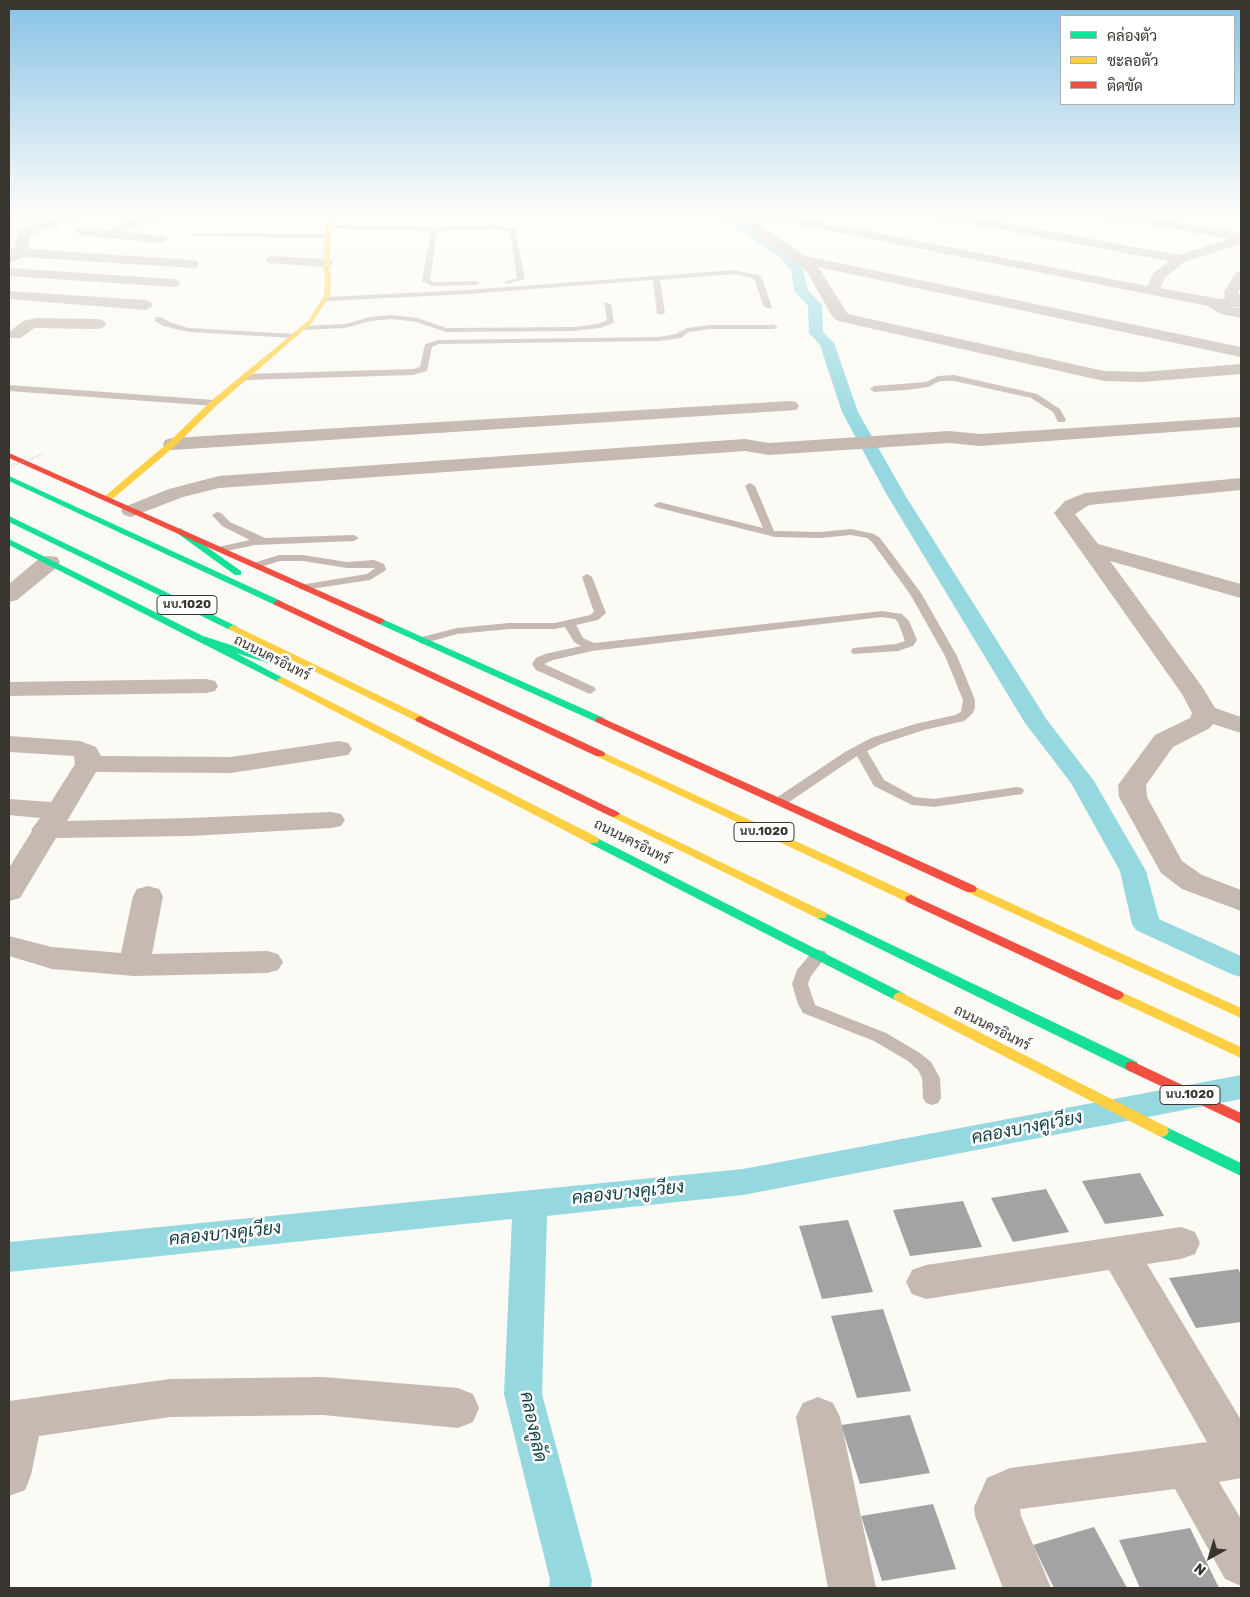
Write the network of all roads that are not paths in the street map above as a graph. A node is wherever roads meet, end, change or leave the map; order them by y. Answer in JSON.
{"nodes":[{"id":1,"x":327,"y":286,"type":"edge"},
{"id":2,"x":508,"y":286,"type":"joint"},
{"id":3,"x":517,"y":286,"type":"edge"},
{"id":4,"x":657,"y":286,"type":"edge"},
{"id":5,"x":759,"y":286,"type":"edge"},
{"id":6,"x":823,"y":286,"type":"edge"},
{"id":7,"x":925,"y":286,"type":"edge"},
{"id":8,"x":1123,"y":286,"type":"edge"},
{"id":9,"x":1154,"y":286,"type":"edge"},
{"id":10,"x":1235,"y":286,"type":"edge"},
{"id":11,"x":1151,"y":291,"type":"junction"},
{"id":12,"x":9,"y":295,"type":"edge"},
{"id":13,"x":326,"y":298,"type":"junction"},
{"id":14,"x":124,"y":304,"type":"junction"},
{"id":15,"x":607,"y":304,"type":"dead end"},
{"id":16,"x":144,"y":305,"type":"dead end"},
{"id":17,"x":768,"y":307,"type":"dead end"},
{"id":18,"x":1235,"y":311,"type":"edge"},
{"id":19,"x":661,"y":313,"type":"dead end"},
{"id":20,"x":158,"y":319,"type":"dead end"},
{"id":21,"x":98,"y":324,"type":"junction"},
{"id":22,"x":774,"y":327,"type":"dead end"},
{"id":23,"x":299,"y":332,"type":"junction"},
{"id":24,"x":15,"y":335,"type":"dead end"},
{"id":25,"x":76,"y":341,"type":"dead end"},
{"id":26,"x":1241,"y":352,"type":"edge"},
{"id":27,"x":1241,"y":369,"type":"edge"},
{"id":28,"x":245,"y":377,"type":"junction"},
{"id":29,"x":9,"y":388,"type":"edge"},
{"id":30,"x":874,"y":390,"type":"dead end"},
{"id":31,"x":214,"y":403,"type":"junction"},
{"id":32,"x":790,"y":406,"type":"dead end"},
{"id":33,"x":1241,"y":407,"type":"edge"},
{"id":34,"x":1195,"y":411,"type":"junction"},
{"id":35,"x":1061,"y":420,"type":"junction"},
{"id":36,"x":1241,"y":422,"type":"edge"},
{"id":37,"x":1211,"y":424,"type":"junction"},
{"id":38,"x":1076,"y":433,"type":"junction"},
{"id":39,"x":950,"y":436,"type":"junction"},
{"id":40,"x":172,"y":444,"type":"junction"},
{"id":41,"x":9,"y":455,"type":"edge"},
{"id":42,"x":9,"y":478,"type":"edge"},
{"id":43,"x":1240,"y":485,"type":"edge"},
{"id":44,"x":750,"y":486,"type":"dead end"},
{"id":45,"x":107,"y":500,"type":"junction"},
{"id":46,"x":658,"y":505,"type":"dead end"},
{"id":47,"x":131,"y":510,"type":"junction"},
{"id":48,"x":217,"y":514,"type":"dead end"},
{"id":49,"x":9,"y":519,"type":"edge"},
{"id":50,"x":180,"y":531,"type":"junction"},
{"id":51,"x":770,"y":533,"type":"junction"},
{"id":52,"x":354,"y":538,"type":"dead end"},
{"id":53,"x":9,"y":542,"type":"edge"},
{"id":54,"x":265,"y":542,"type":"junction"},
{"id":55,"x":222,"y":549,"type":"junction"},
{"id":56,"x":1090,"y":549,"type":"junction"},
{"id":57,"x":49,"y":562,"type":"junction"},
{"id":58,"x":257,"y":565,"type":"junction"},
{"id":59,"x":587,"y":577,"type":"dead end"},
{"id":60,"x":304,"y":587,"type":"junction"},
{"id":61,"x":1241,"y":591,"type":"edge"},
{"id":62,"x":9,"y":595,"type":"edge"},
{"id":63,"x":291,"y":611,"type":"junction"},
{"id":64,"x":569,"y":623,"type":"junction"},
{"id":65,"x":203,"y":639,"type":"junction"},
{"id":66,"x":422,"y":640,"type":"junction"},
{"id":67,"x":592,"y":646,"type":"junction"},
{"id":68,"x":857,"y":651,"type":"dead end"},
{"id":69,"x":206,"y":686,"type":"dead end"},
{"id":70,"x":9,"y":689,"type":"edge"},
{"id":71,"x":590,"y":690,"type":"dead end"},
{"id":72,"x":365,"y":691,"type":"junction"},
{"id":73,"x":1205,"y":713,"type":"junction"},
{"id":74,"x":1241,"y":725,"type":"edge"},
{"id":75,"x":9,"y":744,"type":"edge"},
{"id":76,"x":339,"y":748,"type":"dead end"},
{"id":77,"x":860,"y":750,"type":"junction"},
{"id":78,"x":88,"y":764,"type":"junction"},
{"id":79,"x":1018,"y":791,"type":"dead end"},
{"id":80,"x":781,"y":802,"type":"junction"},
{"id":81,"x":9,"y":807,"type":"edge"},
{"id":82,"x":331,"y":820,"type":"dead end"},
{"id":83,"x":52,"y":821,"type":"junction"},
{"id":84,"x":9,"y":891,"type":"edge"},
{"id":85,"x":148,"y":896,"type":"dead end"},
{"id":86,"x":1241,"y":901,"type":"edge"},
{"id":87,"x":9,"y":946,"type":"edge"},
{"id":88,"x":819,"y":955,"type":"junction"},
{"id":89,"x":267,"y":962,"type":"dead end"},
{"id":90,"x":134,"y":965,"type":"junction"},
{"id":91,"x":1241,"y":1013,"type":"edge"},
{"id":92,"x":1240,"y":1053,"type":"edge"},
{"id":93,"x":932,"y":1098,"type":"dead end"},
{"id":94,"x":1241,"y":1119,"type":"edge"},
{"id":95,"x":1240,"y":1170,"type":"edge"},
{"id":96,"x":1181,"y":1243,"type":"dead end"},
{"id":97,"x":1120,"y":1253,"type":"junction"},
{"id":98,"x":926,"y":1282,"type":"dead end"},
{"id":99,"x":458,"y":1408,"type":"dead end"},
{"id":100,"x":818,"y":1416,"type":"dead end"},
{"id":101,"x":15,"y":1421,"type":"edge"},
{"id":102,"x":1240,"y":1457,"type":"edge"},
{"id":103,"x":1186,"y":1466,"type":"junction"},
{"id":104,"x":9,"y":1475,"type":"edge"},
{"id":105,"x":1241,"y":1563,"type":"edge"},
{"id":106,"x":852,"y":1588,"type":"edge"},
{"id":107,"x":1027,"y":1588,"type":"edge"}],
"edges":[{"from":1,"to":13,"type":"main road"},
{"from":2,"to":3,"type":"lane"},
{"from":2,"to":13,"type":"lane"},
{"from":4,"to":19,"type":"lane"},
{"from":5,"to":17,"type":"lane"},
{"from":6,"to":27,"type":"street"},
{"from":7,"to":26,"type":"street"},
{"from":8,"to":11,"type":"street"},
{"from":9,"to":11,"type":"street"},
{"from":10,"to":18,"type":"street"},
{"from":11,"to":18,"type":"street"},
{"from":12,"to":14,"type":"street"},
{"from":13,"to":23,"type":"main road"},
{"from":14,"to":16,"type":"street"},
{"from":14,"to":21,"type":"street"},
{"from":15,"to":23,"type":"lane"},
{"from":20,"to":23,"type":"lane"},
{"from":21,"to":24,"type":"street"},
{"from":21,"to":25,"type":"street"},
{"from":22,"to":28,"type":"lane"},
{"from":23,"to":28,"type":"main road"},
{"from":28,"to":31,"type":"main road"},
{"from":29,"to":31,"type":"lane"},
{"from":30,"to":35,"type":"lane"},
{"from":31,"to":40,"type":"main road"},
{"from":32,"to":40,"type":"street"},
{"from":33,"to":34,"type":"street"},
{"from":34,"to":35,"type":"street"},
{"from":34,"to":37,"type":"street"},
{"from":35,"to":38,"type":"street"},
{"from":35,"to":39,"type":"street"},
{"from":36,"to":37,"type":"street"},
{"from":37,"to":38,"type":"street"},
{"from":38,"to":39,"type":"street"},
{"from":39,"to":47,"type":"street"},
{"from":40,"to":45,"type":"main road"},
{"from":41,"to":45,"type":"main road","number":"นบ.1020"},
{"from":42,"to":63,"type":"main road","number":"นบ.1020"},
{"from":43,"to":56,"type":"street"},
{"from":44,"to":51,"type":"lane"},
{"from":45,"to":47,"type":"main road","number":"นบ.1020"},
{"from":46,"to":51,"type":"lane"},
{"from":47,"to":50,"type":"main road","number":"นบ.1020"},
{"from":48,"to":54,"type":"lane"},
{"from":49,"to":72,"type":"main road","name":"ถนนนครอินทร์","number":"นบ.1020"},
{"from":50,"to":55,"type":"main road","number":"นบ.1020"},
{"from":50,"to":63,"type":"main road"},
{"from":51,"to":77,"type":"lane"},
{"from":52,"to":54,"type":"lane"},
{"from":53,"to":57,"type":"main road","name":"ถนนนครอินทร์","number":"นบ.1020"},
{"from":54,"to":55,"type":"lane"},
{"from":55,"to":58,"type":"main road","number":"นบ.1020"},
{"from":56,"to":61,"type":"street"},
{"from":56,"to":73,"type":"street"},
{"from":57,"to":62,"type":"street"},
{"from":57,"to":65,"type":"main road","name":"ถนนนครอินทร์","number":"นบ.1020"},
{"from":58,"to":60,"type":"main road","number":"นบ.1020"},
{"from":58,"to":60,"type":"lane"},
{"from":59,"to":64,"type":"lane"},
{"from":60,"to":66,"type":"main road","number":"นบ.1020"},
{"from":63,"to":92,"type":"main road","number":"นบ.1020"},
{"from":64,"to":66,"type":"lane"},
{"from":64,"to":67,"type":"lane"},
{"from":65,"to":72,"type":"main road"},
{"from":65,"to":88,"type":"main road","name":"ถนนนครอินทร์","number":"นบ.1020"},
{"from":66,"to":80,"type":"main road","number":"นบ.1020"},
{"from":67,"to":68,"type":"lane"},
{"from":67,"to":71,"type":"lane"},
{"from":69,"to":70,"type":"street"},
{"from":72,"to":94,"type":"main road","name":"ถนนนครอินทร์","number":"นบ.1020"},
{"from":73,"to":74,"type":"street"},
{"from":73,"to":86,"type":"street"},
{"from":75,"to":78,"type":"street"},
{"from":76,"to":78,"type":"street"},
{"from":77,"to":79,"type":"lane"},
{"from":77,"to":80,"type":"lane"},
{"from":78,"to":83,"type":"street"},
{"from":80,"to":91,"type":"main road","number":"นบ.1020"},
{"from":81,"to":83,"type":"street"},
{"from":82,"to":83,"type":"street"},
{"from":83,"to":84,"type":"street"},
{"from":85,"to":90,"type":"street"},
{"from":87,"to":90,"type":"street"},
{"from":88,"to":93,"type":"lane"},
{"from":88,"to":95,"type":"main road","name":"ถนนนครอินทร์","number":"นบ.1020"},
{"from":89,"to":90,"type":"street"},
{"from":96,"to":97,"type":"street"},
{"from":97,"to":98,"type":"street"},
{"from":97,"to":102,"type":"street"},
{"from":99,"to":101,"type":"street"},
{"from":100,"to":106,"type":"street"},
{"from":101,"to":104,"type":"street"},
{"from":102,"to":103,"type":"street"},
{"from":103,"to":105,"type":"street"},
{"from":103,"to":107,"type":"street"}]}
